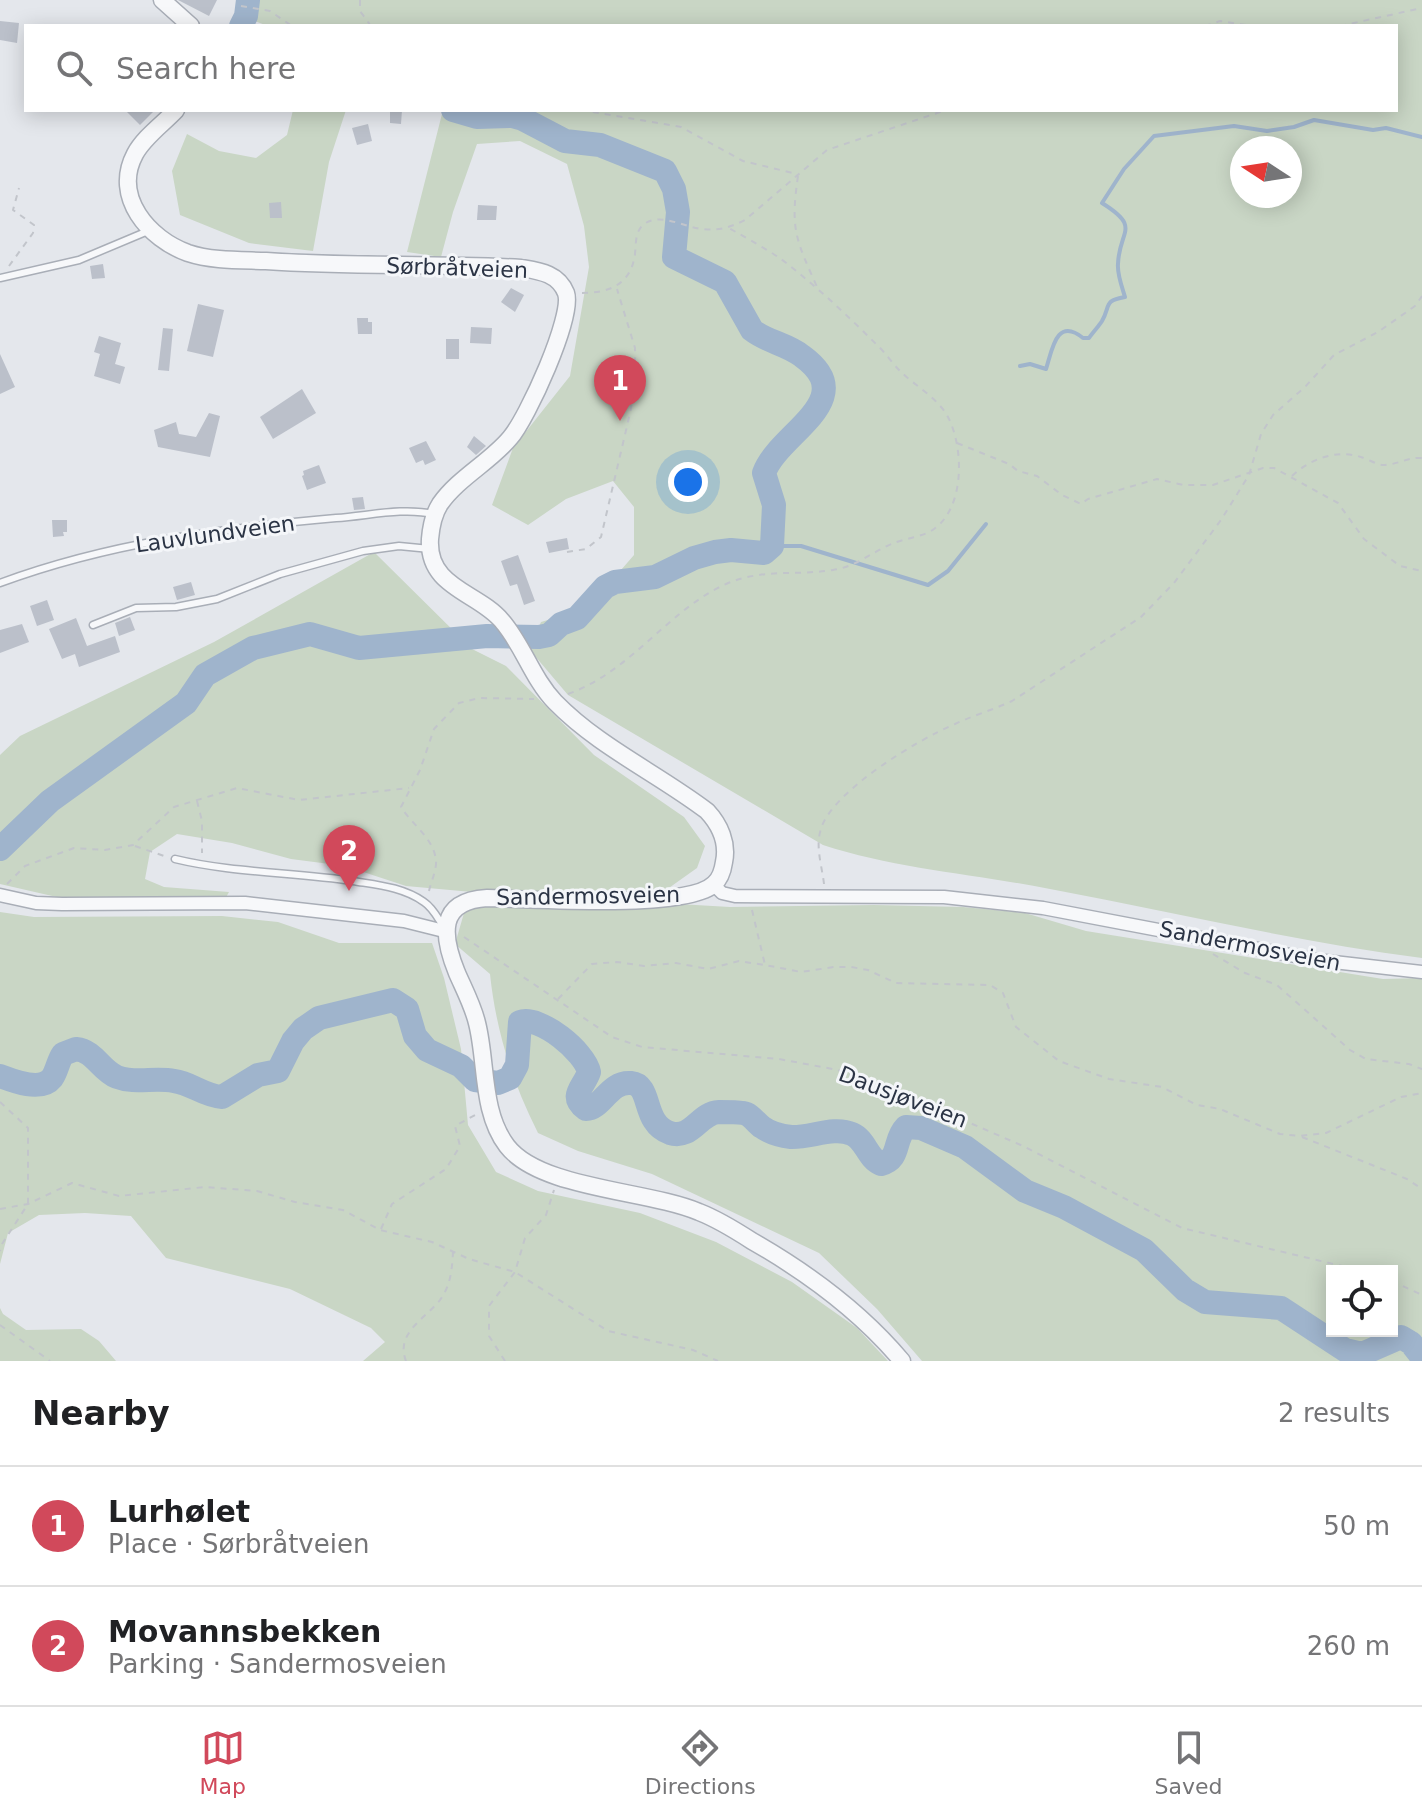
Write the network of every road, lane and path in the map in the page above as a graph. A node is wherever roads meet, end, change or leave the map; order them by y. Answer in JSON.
{"nodes":[{"id":1,"x":162,"y":0,"type":"edge"},
{"id":2,"x":360,"y":0,"type":"edge"},
{"id":3,"x":241,"y":6,"type":"dead end"},
{"id":4,"x":1422,"y":8,"type":"edge"},
{"id":5,"x":189,"y":24,"type":"edge"},
{"id":6,"x":289,"y":24,"type":"edge"},
{"id":7,"x":370,"y":24,"type":"edge"},
{"id":8,"x":1211,"y":24,"type":"edge"},
{"id":9,"x":1239,"y":24,"type":"edge"},
{"id":10,"x":1349,"y":24,"type":"edge"},
{"id":11,"x":174,"y":112,"type":"edge"},
{"id":12,"x":593,"y":112,"type":"edge"},
{"id":13,"x":940,"y":112,"type":"edge"},
{"id":14,"x":798,"y":174,"type":"junction"},
{"id":15,"x":19,"y":188,"type":"dead end"},
{"id":16,"x":729,"y":228,"type":"junction"},
{"id":17,"x":151,"y":230,"type":"junction"},
{"id":18,"x":1,"y":278,"type":"edge"},
{"id":19,"x":616,"y":288,"type":"junction"},
{"id":20,"x":819,"y":290,"type":"junction"},
{"id":21,"x":586,"y":293,"type":"dead end"},
{"id":22,"x":1422,"y":296,"type":"edge"},
{"id":23,"x":956,"y":443,"type":"junction"},
{"id":24,"x":1422,"y":458,"type":"edge"},
{"id":25,"x":1249,"y":475,"type":"junction"},
{"id":26,"x":1291,"y":477,"type":"junction"},
{"id":27,"x":434,"y":514,"type":"junction"},
{"id":28,"x":430,"y":549,"type":"junction"},
{"id":29,"x":567,"y":552,"type":"dead end"},
{"id":30,"x":1422,"y":571,"type":"edge"},
{"id":31,"x":0,"y":583,"type":"edge"},
{"id":32,"x":93,"y":625,"type":"dead end"},
{"id":33,"x":553,"y":700,"type":"junction"},
{"id":34,"x":409,"y":788,"type":"junction"},
{"id":35,"x":196,"y":800,"type":"junction"},
{"id":36,"x":133,"y":845,"type":"junction"},
{"id":37,"x":175,"y":859,"type":"joint"},
{"id":38,"x":201,"y":865,"type":"junction"},
{"id":39,"x":714,"y":885,"type":"junction"},
{"id":40,"x":0,"y":893,"type":"edge"},
{"id":41,"x":751,"y":897,"type":"junction"},
{"id":42,"x":824,"y":897,"type":"junction"},
{"id":43,"x":426,"y":904,"type":"junction"},
{"id":44,"x":448,"y":932,"type":"junction"},
{"id":45,"x":1210,"y":952,"type":"dead end"},
{"id":46,"x":765,"y":965,"type":"junction"},
{"id":47,"x":1422,"y":972,"type":"edge"},
{"id":48,"x":558,"y":999,"type":"junction"},
{"id":49,"x":1422,"y":1069,"type":"edge"},
{"id":50,"x":488,"y":1091,"type":"junction"},
{"id":51,"x":1422,"y":1093,"type":"edge"},
{"id":52,"x":0,"y":1102,"type":"edge"},
{"id":53,"x":1299,"y":1136,"type":"junction"},
{"id":54,"x":559,"y":1175,"type":"junction"},
{"id":55,"x":1422,"y":1189,"type":"edge"},
{"id":56,"x":28,"y":1204,"type":"junction"},
{"id":57,"x":0,"y":1209,"type":"edge"},
{"id":58,"x":380,"y":1230,"type":"junction"},
{"id":59,"x":0,"y":1251,"type":"edge"},
{"id":60,"x":453,"y":1252,"type":"junction"},
{"id":61,"x":1338,"y":1265,"type":"edge"},
{"id":62,"x":515,"y":1272,"type":"junction"},
{"id":63,"x":1398,"y":1284,"type":"edge"},
{"id":64,"x":1422,"y":1295,"type":"edge"},
{"id":65,"x":0,"y":1325,"type":"edge"},
{"id":66,"x":50,"y":1361,"type":"edge"},
{"id":67,"x":406,"y":1361,"type":"edge"},
{"id":68,"x":505,"y":1361,"type":"edge"},
{"id":69,"x":718,"y":1361,"type":"edge"},
{"id":70,"x":902,"y":1361,"type":"edge"}],
"edges":[{"from":1,"to":5,"type":"street"},
{"from":2,"to":7,"type":"path"},
{"from":3,"to":6,"type":"path"},
{"from":4,"to":10,"type":"path"},
{"from":8,"to":9,"type":"path"},
{"from":11,"to":17,"type":"street","name":"Sørbråtveien"},
{"from":12,"to":14,"type":"path"},
{"from":13,"to":14,"type":"path"},
{"from":14,"to":16,"type":"path"},
{"from":14,"to":20,"type":"path"},
{"from":15,"to":18,"type":"path"},
{"from":16,"to":19,"type":"path"},
{"from":16,"to":20,"type":"path"},
{"from":17,"to":18,"type":"lane"},
{"from":17,"to":27,"type":"street","name":"Sørbråtveien"},
{"from":19,"to":21,"type":"path"},
{"from":19,"to":29,"type":"path"},
{"from":20,"to":23,"type":"path"},
{"from":22,"to":25,"type":"path"},
{"from":23,"to":25,"type":"path"},
{"from":23,"to":33,"type":"path"},
{"from":24,"to":26,"type":"path"},
{"from":25,"to":26,"type":"path"},
{"from":25,"to":42,"type":"path"},
{"from":26,"to":30,"type":"path"},
{"from":27,"to":28,"type":"street"},
{"from":27,"to":31,"type":"lane","name":"Lauvlundveien"},
{"from":28,"to":32,"type":"lane"},
{"from":28,"to":33,"type":"street"},
{"from":33,"to":34,"type":"path"},
{"from":33,"to":39,"type":"street"},
{"from":34,"to":35,"type":"path"},
{"from":34,"to":43,"type":"path"},
{"from":35,"to":36,"type":"path"},
{"from":35,"to":38,"type":"path"},
{"from":36,"to":37,"type":"path"},
{"from":36,"to":40,"type":"path"},
{"from":37,"to":38,"type":"lane"},
{"from":38,"to":43,"type":"lane"},
{"from":39,"to":41,"type":"street","name":"Sandermosveien"},
{"from":39,"to":44,"type":"street","name":"Sandermosveien"},
{"from":40,"to":44,"type":"street"},
{"from":41,"to":42,"type":"street","name":"Sandermosveien"},
{"from":41,"to":46,"type":"path"},
{"from":42,"to":47,"type":"street","name":"Sandermosveien"},
{"from":43,"to":44,"type":"lane"},
{"from":44,"to":48,"type":"path","name":"Dausjøveien"},
{"from":44,"to":50,"type":"street"},
{"from":45,"to":49,"type":"path"},
{"from":46,"to":48,"type":"path"},
{"from":46,"to":53,"type":"path"},
{"from":48,"to":61,"type":"path","name":"Dausjøveien"},
{"from":50,"to":54,"type":"street"},
{"from":50,"to":58,"type":"path"},
{"from":51,"to":53,"type":"path"},
{"from":52,"to":56,"type":"path"},
{"from":53,"to":55,"type":"path"},
{"from":54,"to":62,"type":"path"},
{"from":54,"to":70,"type":"street"},
{"from":56,"to":57,"type":"path"},
{"from":56,"to":58,"type":"path"},
{"from":56,"to":59,"type":"path"},
{"from":58,"to":60,"type":"path"},
{"from":60,"to":62,"type":"path"},
{"from":60,"to":67,"type":"path"},
{"from":62,"to":68,"type":"path"},
{"from":62,"to":69,"type":"path"},
{"from":63,"to":64,"type":"path"},
{"from":65,"to":66,"type":"path"}]}
